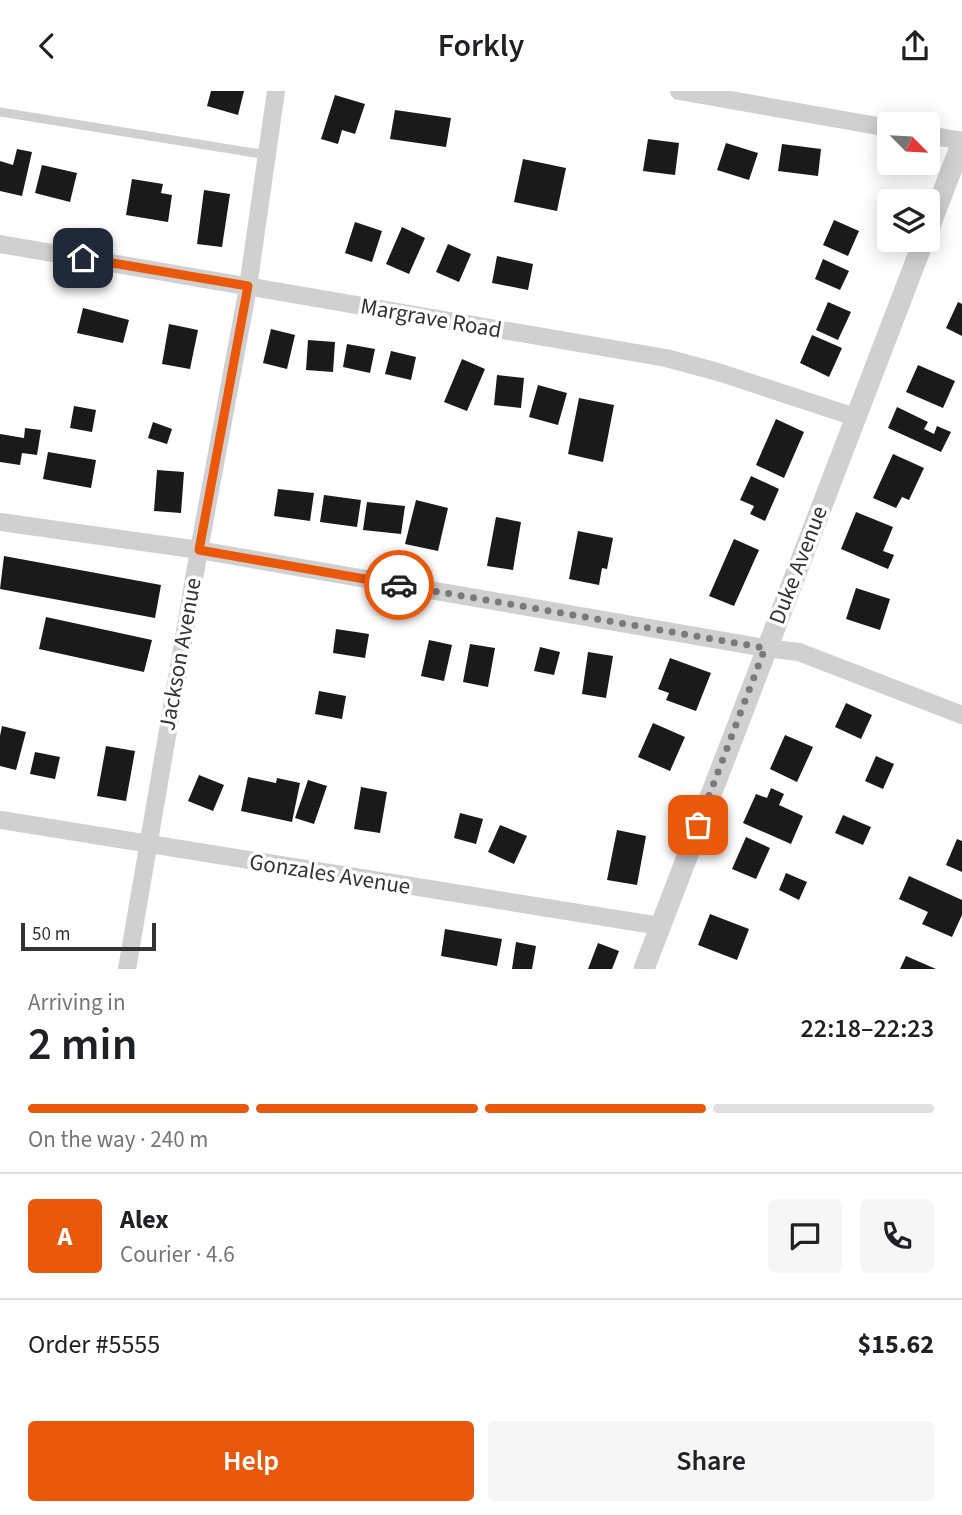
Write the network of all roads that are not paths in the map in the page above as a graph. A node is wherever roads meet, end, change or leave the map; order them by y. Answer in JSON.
{"nodes":[{"id":1,"x":276,"y":91,"type":"edge"},
{"id":2,"x":679,"y":91,"type":"edge"},
{"id":3,"x":0,"y":112,"type":"edge"},
{"id":4,"x":877,"y":126,"type":"edge"},
{"id":5,"x":940,"y":137,"type":"edge"},
{"id":6,"x":962,"y":142,"type":"edge"},
{"id":7,"x":267,"y":155,"type":"junction"},
{"id":8,"x":940,"y":200,"type":"edge"},
{"id":9,"x":0,"y":244,"type":"edge"},
{"id":10,"x":919,"y":252,"type":"edge"},
{"id":11,"x":248,"y":286,"type":"junction"},
{"id":12,"x":855,"y":417,"type":"junction"},
{"id":13,"x":0,"y":522,"type":"edge"},
{"id":14,"x":199,"y":550,"type":"junction"},
{"id":15,"x":765,"y":648,"type":"junction"},
{"id":16,"x":962,"y":715,"type":"edge"},
{"id":17,"x":1,"y":820,"type":"edge"},
{"id":18,"x":147,"y":844,"type":"junction"},
{"id":19,"x":660,"y":926,"type":"junction"},
{"id":20,"x":127,"y":969,"type":"edge"},
{"id":21,"x":644,"y":969,"type":"edge"}],
"edges":[{"from":1,"to":7,"type":"street","name":"Jackson Avenue"},
{"from":2,"to":4,"type":"street"},
{"from":3,"to":7,"type":"lane"},
{"from":5,"to":6,"type":"street"},
{"from":6,"to":8,"type":"street"},
{"from":7,"to":11,"type":"street","name":"Jackson Avenue"},
{"from":9,"to":11,"type":"street","name":"Margrave Road"},
{"from":10,"to":12,"type":"street","name":"Duke Avenue"},
{"from":11,"to":12,"type":"street","name":"Margrave Road"},
{"from":11,"to":14,"type":"street","name":"Jackson Avenue"},
{"from":12,"to":15,"type":"street","name":"Duke Avenue"},
{"from":13,"to":14,"type":"street"},
{"from":14,"to":15,"type":"street"},
{"from":14,"to":18,"type":"street","name":"Jackson Avenue"},
{"from":15,"to":16,"type":"street"},
{"from":15,"to":19,"type":"street","name":"Duke Avenue"},
{"from":17,"to":18,"type":"street","name":"Gonzales Avenue"},
{"from":18,"to":19,"type":"street","name":"Gonzales Avenue"},
{"from":18,"to":20,"type":"street","name":"Jackson Avenue"},
{"from":19,"to":21,"type":"street","name":"Duke Avenue"}]}
